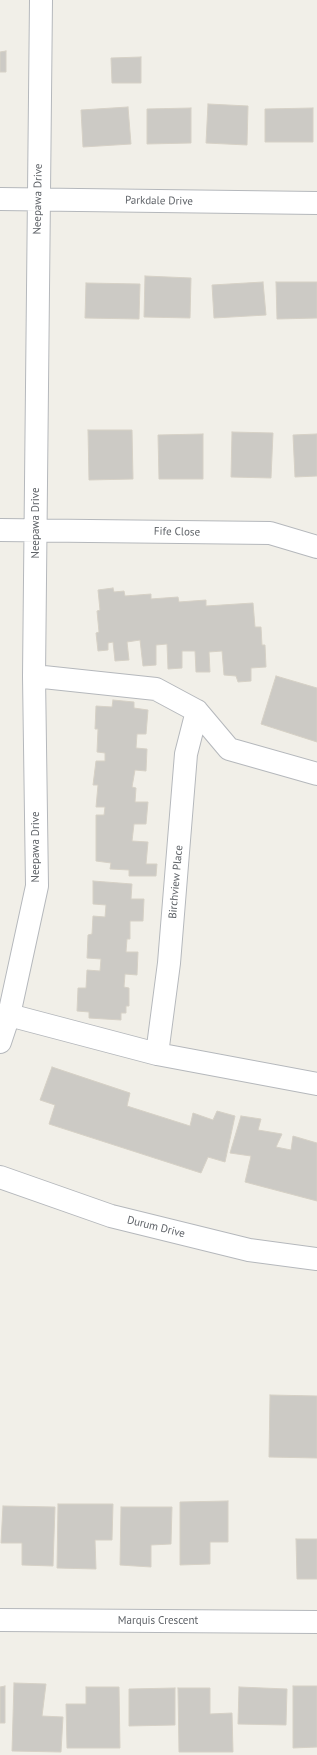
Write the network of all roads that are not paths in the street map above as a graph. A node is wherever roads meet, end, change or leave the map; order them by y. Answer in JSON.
{"nodes":[{"id":1,"x":40,"y":0,"type":"edge"},
{"id":2,"x":0,"y":199,"type":"edge"},
{"id":3,"x":38,"y":199,"type":"junction"},
{"id":4,"x":317,"y":203,"type":"edge"},
{"id":5,"x":0,"y":530,"type":"edge"},
{"id":6,"x":36,"y":530,"type":"junction"},
{"id":7,"x":317,"y":547,"type":"edge"},
{"id":8,"x":34,"y":676,"type":"junction"},
{"id":9,"x":197,"y":711,"type":"junction"},
{"id":10,"x":317,"y":774,"type":"edge"},
{"id":11,"x":9,"y":1016,"type":"junction"},
{"id":12,"x":0,"y":1042,"type":"edge"},
{"id":13,"x":157,"y":1054,"type":"junction"},
{"id":14,"x":317,"y":1084,"type":"edge"},
{"id":15,"x":0,"y":1177,"type":"edge"},
{"id":16,"x":317,"y":1259,"type":"edge"},
{"id":17,"x":0,"y":1620,"type":"edge"},
{"id":18,"x":317,"y":1622,"type":"edge"}],
"edges":[{"from":1,"to":3,"type":"street","name":"Neepawa Drive"},
{"from":2,"to":3,"type":"street","name":"Parkdale Drive"},
{"from":3,"to":4,"type":"street","name":"Parkdale Drive"},
{"from":3,"to":6,"type":"street","name":"Neepawa Drive"},
{"from":5,"to":6,"type":"street","name":"Fife Close"},
{"from":6,"to":7,"type":"street","name":"Fife Close"},
{"from":6,"to":8,"type":"street","name":"Neepawa Drive"},
{"from":8,"to":9,"type":"street"},
{"from":8,"to":11,"type":"street","name":"Neepawa Drive"},
{"from":9,"to":10,"type":"street"},
{"from":9,"to":13,"type":"street","name":"Birchview Place"},
{"from":11,"to":12,"type":"street","name":"Neepawa Drive"},
{"from":11,"to":13,"type":"street"},
{"from":13,"to":14,"type":"street"},
{"from":15,"to":16,"type":"street","name":"Durum Drive"},
{"from":17,"to":18,"type":"street","name":"Marquis Crescent"}]}
